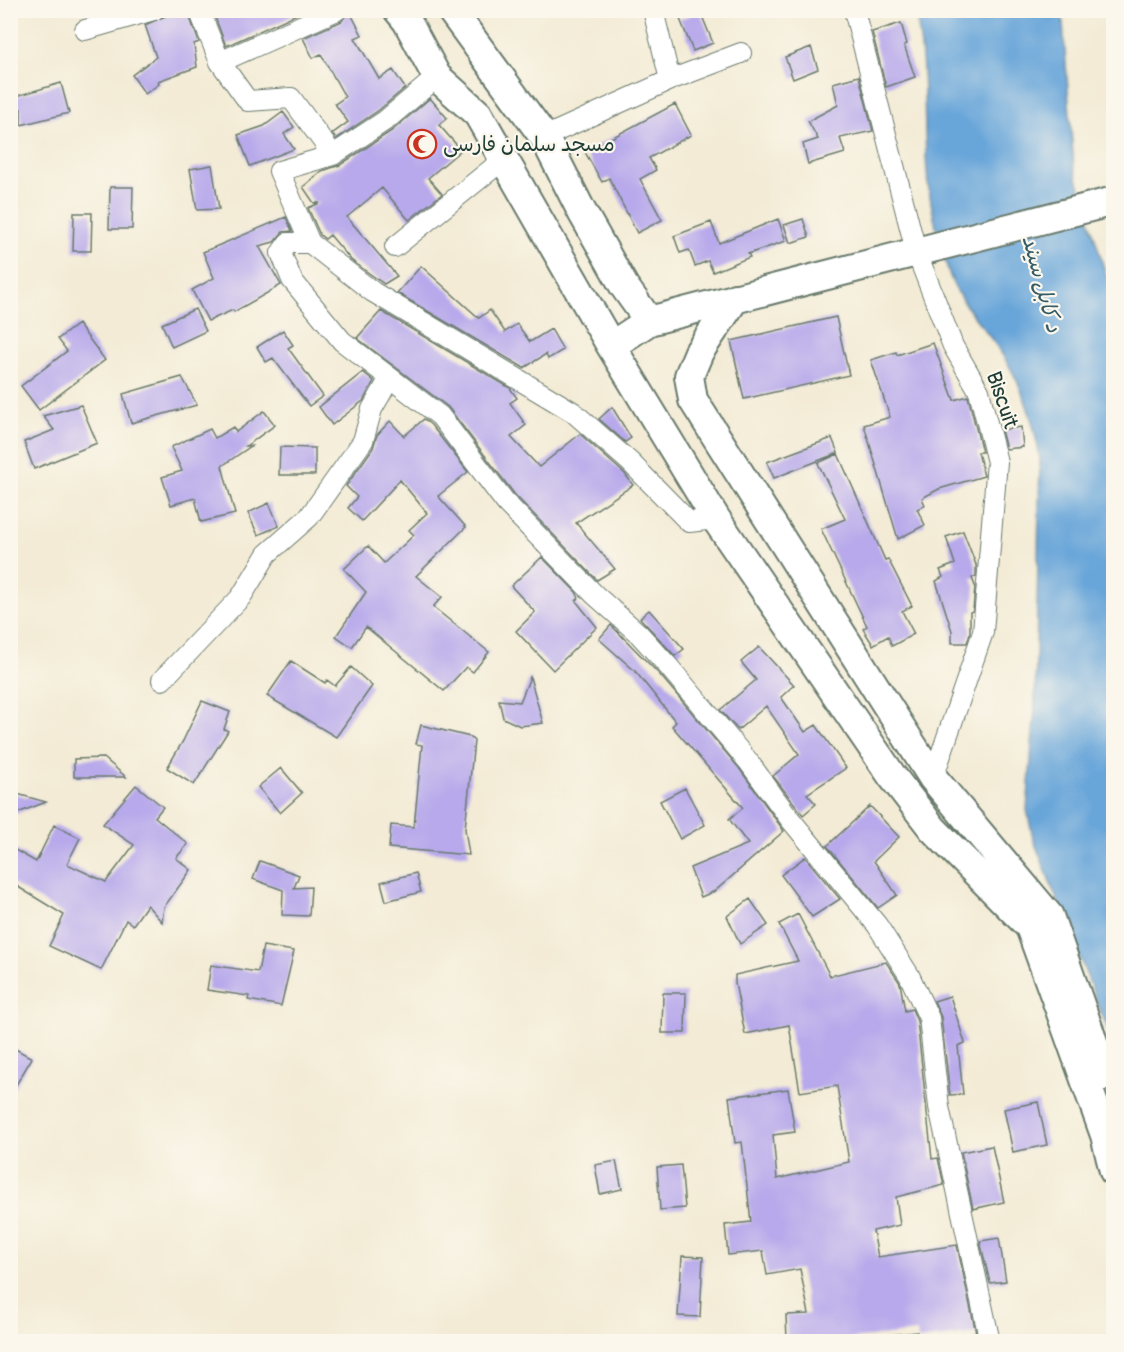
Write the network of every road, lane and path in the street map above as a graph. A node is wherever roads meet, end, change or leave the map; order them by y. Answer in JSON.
{"nodes":[{"id":1,"x":154,"y":10,"type":"edge"},
{"id":2,"x":199,"y":10,"type":"edge"},
{"id":3,"x":337,"y":10,"type":"edge"},
{"id":4,"x":398,"y":10,"type":"edge"},
{"id":5,"x":451,"y":10,"type":"edge"},
{"id":6,"x":653,"y":10,"type":"edge"},
{"id":7,"x":854,"y":10,"type":"edge"},
{"id":8,"x":85,"y":30,"type":"dead end"},
{"id":9,"x":741,"y":53,"type":"dead end"},
{"id":10,"x":220,"y":62,"type":"junction"},
{"id":11,"x":437,"y":77,"type":"junction"},
{"id":12,"x":670,"y":80,"type":"junction"},
{"id":13,"x":544,"y":136,"type":"junction"},
{"id":14,"x":333,"y":155,"type":"junction"},
{"id":15,"x":504,"y":159,"type":"junction"},
{"id":16,"x":1103,"y":204,"type":"edge"},
{"id":17,"x":310,"y":243,"type":"junction"},
{"id":18,"x":395,"y":248,"type":"dead end"},
{"id":19,"x":926,"y":249,"type":"junction"},
{"id":20,"x":735,"y":298,"type":"junction"},
{"id":21,"x":649,"y":321,"type":"junction"},
{"id":22,"x":611,"y":346,"type":"junction"},
{"id":23,"x":390,"y":378,"type":"junction"},
{"id":24,"x":716,"y":519,"type":"junction"},
{"id":25,"x":162,"y":680,"type":"dead end"},
{"id":26,"x":933,"y":778,"type":"junction"},
{"id":27,"x":1113,"y":1102,"type":"edge"},
{"id":28,"x":1113,"y":1171,"type":"edge"},
{"id":29,"x":990,"y":1341,"type":"edge"}],
"edges":[{"from":1,"to":8,"type":"street"},
{"from":2,"to":10,"type":"street"},
{"from":3,"to":10,"type":"street"},
{"from":4,"to":11,"type":"main road"},
{"from":5,"to":13,"type":"main road"},
{"from":6,"to":12,"type":"street"},
{"from":7,"to":19,"type":"street","name":"Biscuit"},
{"from":9,"to":12,"type":"street"},
{"from":10,"to":14,"type":"street"},
{"from":11,"to":14,"type":"street"},
{"from":11,"to":15,"type":"main road"},
{"from":12,"to":13,"type":"street"},
{"from":13,"to":21,"type":"main road"},
{"from":14,"to":17,"type":"street"},
{"from":15,"to":18,"type":"street"},
{"from":15,"to":22,"type":"main road"},
{"from":16,"to":19,"type":"main road"},
{"from":17,"to":23,"type":"street"},
{"from":17,"to":24,"type":"street"},
{"from":19,"to":20,"type":"main road"},
{"from":19,"to":26,"type":"street","name":"Biscuit"},
{"from":20,"to":21,"type":"main road"},
{"from":20,"to":26,"type":"main road"},
{"from":21,"to":22,"type":"main road"},
{"from":22,"to":24,"type":"main road"},
{"from":23,"to":25,"type":"street"},
{"from":23,"to":29,"type":"street"},
{"from":24,"to":28,"type":"main road"},
{"from":26,"to":27,"type":"main road"}]}
